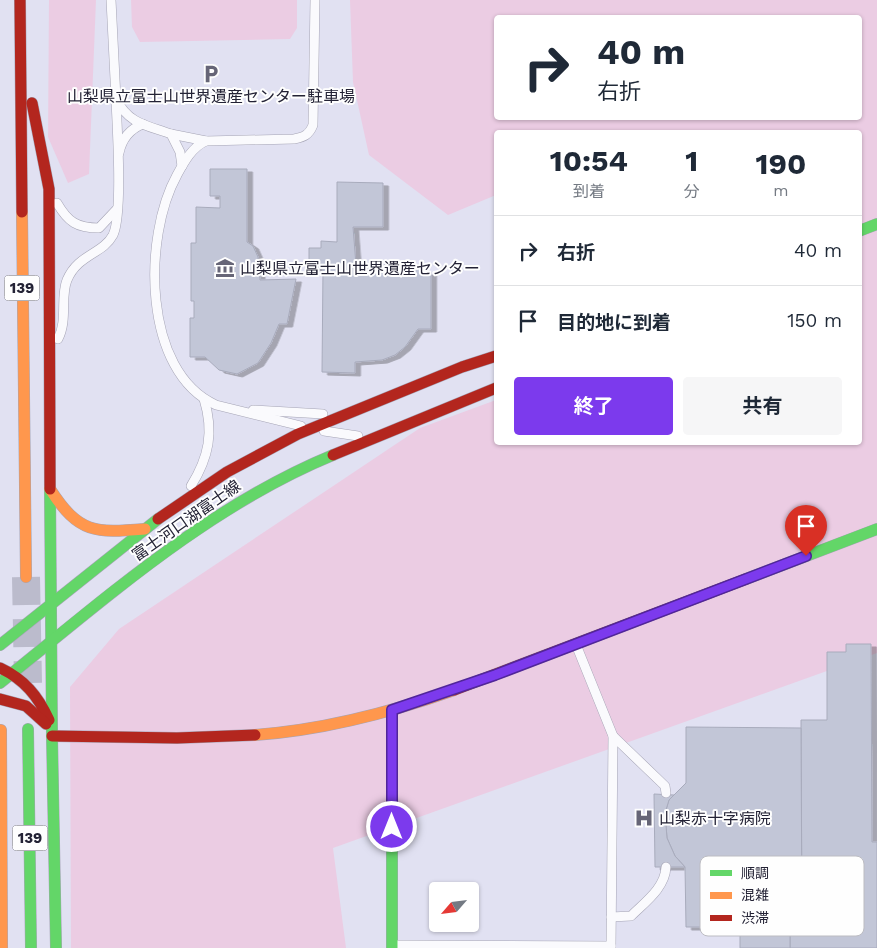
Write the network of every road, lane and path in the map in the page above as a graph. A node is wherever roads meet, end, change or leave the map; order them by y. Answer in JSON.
{"nodes":[{"id":1,"x":20,"y":0,"type":"edge"},
{"id":2,"x":111,"y":0,"type":"edge"},
{"id":3,"x":315,"y":0,"type":"edge"},
{"id":4,"x":19,"y":33,"type":"junction"},
{"id":5,"x":116,"y":99,"type":"junction"},
{"id":6,"x":143,"y":124,"type":"junction"},
{"id":7,"x":171,"y":134,"type":"junction"},
{"id":8,"x":206,"y":141,"type":"junction"},
{"id":9,"x":117,"y":165,"type":"junction"},
{"id":10,"x":182,"y":166,"type":"junction"},
{"id":11,"x":49,"y":190,"type":"junction"},
{"id":12,"x":118,"y":207,"type":"junction"},
{"id":13,"x":877,"y":224,"type":"edge"},
{"id":14,"x":862,"y":230,"type":"edge"},
{"id":15,"x":49,"y":357,"type":"junction"},
{"id":16,"x":494,"y":357,"type":"edge"},
{"id":17,"x":494,"y":389,"type":"edge"},
{"id":18,"x":204,"y":399,"type":"junction"},
{"id":19,"x":231,"y":409,"type":"junction"},
{"id":20,"x":343,"y":415,"type":"junction"},
{"id":21,"x":311,"y":428,"type":"junction"},
{"id":22,"x":376,"y":437,"type":"junction"},
{"id":23,"x":50,"y":489,"type":"junction"},
{"id":24,"x":180,"y":503,"type":"junction"},
{"id":25,"x":877,"y":528,"type":"edge"},
{"id":26,"x":145,"y":529,"type":"junction"},
{"id":27,"x":26,"y":577,"type":"tunnel mouth"},
{"id":28,"x":50,"y":605,"type":"junction"},
{"id":29,"x":8,"y":624,"type":"dead end"},
{"id":30,"x":19,"y":630,"type":"junction"},
{"id":31,"x":0,"y":644,"type":"edge"},
{"id":32,"x":50,"y":644,"type":"junction"},
{"id":33,"x":576,"y":644,"type":"junction"},
{"id":34,"x":0,"y":668,"type":"edge"},
{"id":35,"x":13,"y":673,"type":"junction"},
{"id":36,"x":0,"y":683,"type":"edge"},
{"id":37,"x":0,"y":699,"type":"edge"},
{"id":38,"x":392,"y":710,"type":"junction"},
{"id":39,"x":28,"y":729,"type":"dead end"},
{"id":40,"x":1,"y":730,"type":"edge"},
{"id":41,"x":52,"y":736,"type":"junction"},
{"id":42,"x":614,"y":736,"type":"junction"},
{"id":43,"x":666,"y":793,"type":"dead end"},
{"id":44,"x":666,"y":867,"type":"dead end"},
{"id":45,"x":610,"y":917,"type":"junction"},
{"id":46,"x":392,"y":946,"type":"edge"},
{"id":47,"x":611,"y":947,"type":"edge"},
{"id":48,"x":2,"y":948,"type":"edge"},
{"id":49,"x":31,"y":948,"type":"edge"},
{"id":50,"x":56,"y":948,"type":"edge"}],
"edges":[{"from":1,"to":4,"type":"main road","number":"139"},
{"from":2,"to":5,"type":"lane"},
{"from":3,"to":8,"type":"lane"},
{"from":4,"to":11,"type":"main road"},
{"from":4,"to":27,"type":"main road","number":"139"},
{"from":5,"to":6,"type":"lane"},
{"from":5,"to":9,"type":"lane"},
{"from":6,"to":7,"type":"lane"},
{"from":6,"to":9,"type":"lane"},
{"from":7,"to":8,"type":"lane"},
{"from":7,"to":10,"type":"lane"},
{"from":8,"to":10,"type":"lane"},
{"from":9,"to":12,"type":"lane"},
{"from":10,"to":18,"type":"lane"},
{"from":11,"to":12,"type":"lane"},
{"from":11,"to":15,"type":"main road"},
{"from":12,"to":15,"type":"lane"},
{"from":13,"to":14,"type":"main road"},
{"from":15,"to":23,"type":"main road"},
{"from":16,"to":20,"type":"main road","name":"富士河口湖富士線"},
{"from":17,"to":22,"type":"main road","name":"富士河口湖富士線"},
{"from":18,"to":19,"type":"lane"},
{"from":18,"to":24,"type":"lane"},
{"from":19,"to":20,"type":"lane"},
{"from":19,"to":21,"type":"lane"},
{"from":20,"to":21,"type":"main road","name":"富士河口湖富士線"},
{"from":21,"to":22,"type":"lane"},
{"from":21,"to":24,"type":"main road","name":"富士河口湖富士線"},
{"from":22,"to":32,"type":"main road","name":"富士河口湖富士線"},
{"from":23,"to":26,"type":"main road"},
{"from":23,"to":28,"type":"main road"},
{"from":24,"to":26,"type":"main road","name":"富士河口湖富士線"},
{"from":25,"to":33,"type":"main road"},
{"from":26,"to":28,"type":"main road","name":"富士河口湖富士線"},
{"from":28,"to":30,"type":"main road","name":"富士河口湖富士線"},
{"from":28,"to":32,"type":"main road"},
{"from":29,"to":30,"type":"main road"},
{"from":30,"to":31,"type":"main road","name":"富士河口湖富士線"},
{"from":30,"to":32,"type":"main road"},
{"from":32,"to":35,"type":"main road","name":"富士河口湖富士線"},
{"from":32,"to":41,"type":"main road"},
{"from":33,"to":38,"type":"main road"},
{"from":33,"to":42,"type":"lane"},
{"from":34,"to":35,"type":"main road"},
{"from":35,"to":36,"type":"main road","name":"富士河口湖富士線"},
{"from":35,"to":41,"type":"main road"},
{"from":37,"to":41,"type":"main road"},
{"from":38,"to":41,"type":"main road"},
{"from":38,"to":46,"type":"main road"},
{"from":39,"to":49,"type":"main road","number":"139"},
{"from":40,"to":48,"type":"main road","number":"139"},
{"from":41,"to":50,"type":"main road"},
{"from":42,"to":43,"type":"lane"},
{"from":42,"to":45,"type":"lane"},
{"from":44,"to":45,"type":"lane"},
{"from":45,"to":47,"type":"lane"},
{"from":46,"to":47,"type":"lane"}]}
